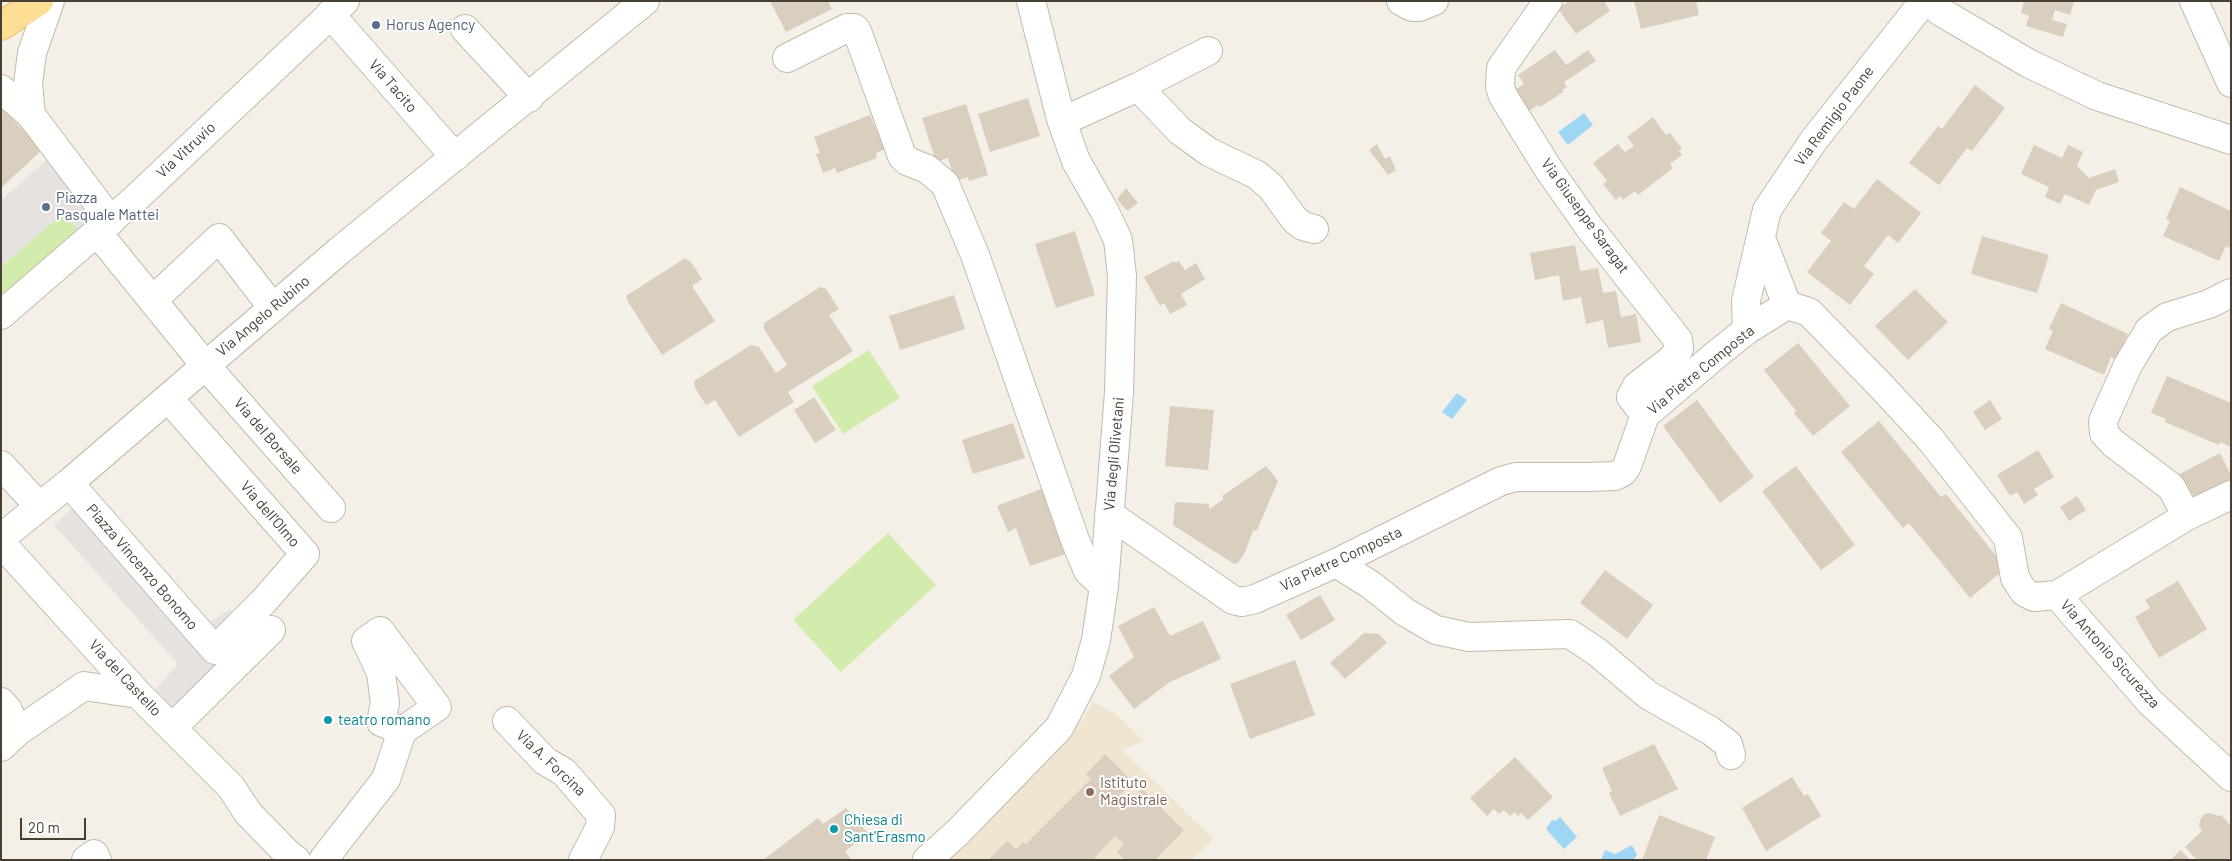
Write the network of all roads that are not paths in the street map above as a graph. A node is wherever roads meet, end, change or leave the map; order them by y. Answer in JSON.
{"nodes":[{"id":1,"x":39,"y":1,"type":"edge"},
{"id":2,"x":50,"y":1,"type":"edge"},
{"id":3,"x":645,"y":1,"type":"edge"},
{"id":4,"x":1032,"y":1,"type":"edge"},
{"id":5,"x":1401,"y":1,"type":"edge"},
{"id":6,"x":1434,"y":1,"type":"edge"},
{"id":7,"x":1548,"y":1,"type":"edge"},
{"id":8,"x":1926,"y":1,"type":"edge"},
{"id":9,"x":2194,"y":1,"type":"edge"},
{"id":10,"x":338,"y":8,"type":"edge"},
{"id":11,"x":1,"y":26,"type":"edge"},
{"id":12,"x":465,"y":29,"type":"dead end"},
{"id":13,"x":1208,"y":51,"type":"dead end"},
{"id":14,"x":788,"y":58,"type":"dead end"},
{"id":15,"x":2231,"y":83,"type":"edge"},
{"id":16,"x":1138,"y":87,"type":"junction"},
{"id":17,"x":1,"y":89,"type":"edge"},
{"id":18,"x":529,"y":98,"type":"junction"},
{"id":19,"x":31,"y":115,"type":"junction"},
{"id":20,"x":1061,"y":119,"type":"junction"},
{"id":21,"x":2231,"y":140,"type":"edge"},
{"id":22,"x":455,"y":157,"type":"junction"},
{"id":23,"x":104,"y":227,"type":"junction"},
{"id":24,"x":1314,"y":229,"type":"dead end"},
{"id":25,"x":1761,"y":238,"type":"junction"},
{"id":26,"x":2231,"y":293,"type":"edge"},
{"id":27,"x":153,"y":300,"type":"junction"},
{"id":28,"x":1787,"y":305,"type":"junction"},
{"id":29,"x":272,"y":308,"type":"junction"},
{"id":30,"x":1,"y":315,"type":"edge"},
{"id":31,"x":1747,"y":330,"type":"junction"},
{"id":32,"x":206,"y":364,"type":"junction"},
{"id":33,"x":168,"y":398,"type":"junction"},
{"id":34,"x":1644,"y":415,"type":"junction"},
{"id":35,"x":1,"y":465,"type":"edge"},
{"id":36,"x":69,"y":483,"type":"junction"},
{"id":37,"x":2231,"y":495,"type":"edge"},
{"id":38,"x":39,"y":506,"type":"junction"},
{"id":39,"x":331,"y":508,"type":"dead end"},
{"id":40,"x":1109,"y":514,"type":"junction"},
{"id":41,"x":2187,"y":516,"type":"junction"},
{"id":42,"x":1,"y":538,"type":"edge"},
{"id":43,"x":1,"y":543,"type":"edge"},
{"id":44,"x":1336,"y":563,"type":"junction"},
{"id":45,"x":1104,"y":586,"type":"junction"},
{"id":46,"x":2057,"y":595,"type":"junction"},
{"id":47,"x":272,"y":630,"type":"dead end"},
{"id":48,"x":215,"y":650,"type":"joint"},
{"id":49,"x":138,"y":694,"type":"junction"},
{"id":50,"x":1,"y":702,"type":"edge"},
{"id":51,"x":507,"y":721,"type":"dead end"},
{"id":52,"x":172,"y":728,"type":"junction"},
{"id":53,"x":402,"y":731,"type":"dead end"},
{"id":54,"x":9,"y":740,"type":"edge"},
{"id":55,"x":1731,"y":755,"type":"dead end"},
{"id":56,"x":2231,"y":777,"type":"edge"},
{"id":57,"x":288,"y":858,"type":"edge"},
{"id":58,"x":86,"y":860,"type":"edge"},
{"id":59,"x":97,"y":860,"type":"edge"},
{"id":60,"x":323,"y":860,"type":"edge"},
{"id":61,"x":582,"y":860,"type":"edge"},
{"id":62,"x":928,"y":860,"type":"edge"}],
"edges":[{"from":1,"to":11,"type":"main road"},
{"from":2,"to":19,"type":"street"},
{"from":3,"to":18,"type":"street","name":"Via Angelo Rubino"},
{"from":4,"to":20,"type":"street","name":"Via degli Olivetani"},
{"from":5,"to":6,"type":"street"},
{"from":7,"to":34,"type":"street","name":"Via Giuseppe Saragat"},
{"from":8,"to":21,"type":"street"},
{"from":8,"to":25,"type":"street","name":"Via Remigio Paone"},
{"from":9,"to":15,"type":"street"},
{"from":10,"to":22,"type":"street","name":"Via Tacito"},
{"from":10,"to":23,"type":"street","name":"Via Vitruvio"},
{"from":12,"to":18,"type":"street"},
{"from":13,"to":16,"type":"street"},
{"from":14,"to":45,"type":"street"},
{"from":16,"to":20,"type":"street"},
{"from":16,"to":24,"type":"street"},
{"from":17,"to":19,"type":"street"},
{"from":18,"to":22,"type":"street","name":"Via Angelo Rubino"},
{"from":19,"to":23,"type":"street"},
{"from":20,"to":40,"type":"street","name":"Via degli Olivetani"},
{"from":22,"to":29,"type":"street","name":"Via Angelo Rubino"},
{"from":23,"to":27,"type":"street"},
{"from":23,"to":30,"type":"street","name":"Via Vitruvio"},
{"from":25,"to":28,"type":"street"},
{"from":25,"to":31,"type":"street","name":"Via Remigio Paone"},
{"from":26,"to":41,"type":"street"},
{"from":27,"to":29,"type":"street"},
{"from":27,"to":32,"type":"street","name":"Via del Borsale"},
{"from":28,"to":31,"type":"street","name":"Via Pietre Composta"},
{"from":28,"to":46,"type":"street"},
{"from":29,"to":32,"type":"street","name":"Via Angelo Rubino"},
{"from":31,"to":34,"type":"street","name":"Via Pietre Composta"},
{"from":32,"to":33,"type":"street","name":"Via Angelo Rubino"},
{"from":32,"to":39,"type":"street","name":"Via del Borsale"},
{"from":33,"to":36,"type":"street","name":"Via Angelo Rubino"},
{"from":33,"to":48,"type":"street","name":"Via dell'Olmo"},
{"from":34,"to":44,"type":"street","name":"Via Pietre Composta"},
{"from":35,"to":38,"type":"street"},
{"from":36,"to":38,"type":"street","name":"Via Angelo Rubino"},
{"from":36,"to":48,"type":"street","name":"Piazza Vincenzo Bonomo"},
{"from":37,"to":41,"type":"street","name":"Via Antonio Sicurezza"},
{"from":38,"to":42,"type":"street","name":"Via Angelo Rubino"},
{"from":40,"to":44,"type":"street","name":"Via Pietre Composta"},
{"from":40,"to":45,"type":"street","name":"Via degli Olivetani"},
{"from":41,"to":46,"type":"street","name":"Via Antonio Sicurezza"},
{"from":43,"to":49,"type":"street","name":"Via del Castello"},
{"from":44,"to":55,"type":"street"},
{"from":45,"to":62,"type":"street","name":"Via degli Olivetani"},
{"from":46,"to":56,"type":"street","name":"Via Antonio Sicurezza"},
{"from":47,"to":52,"type":"street"},
{"from":49,"to":52,"type":"street","name":"Via del Castello"},
{"from":49,"to":54,"type":"street"},
{"from":50,"to":54,"type":"street"},
{"from":51,"to":61,"type":"street","name":"Via A. Forcina"},
{"from":52,"to":57,"type":"street","name":"Via del Castello"},
{"from":53,"to":60,"type":"street"},
{"from":58,"to":59,"type":"street"}]}
